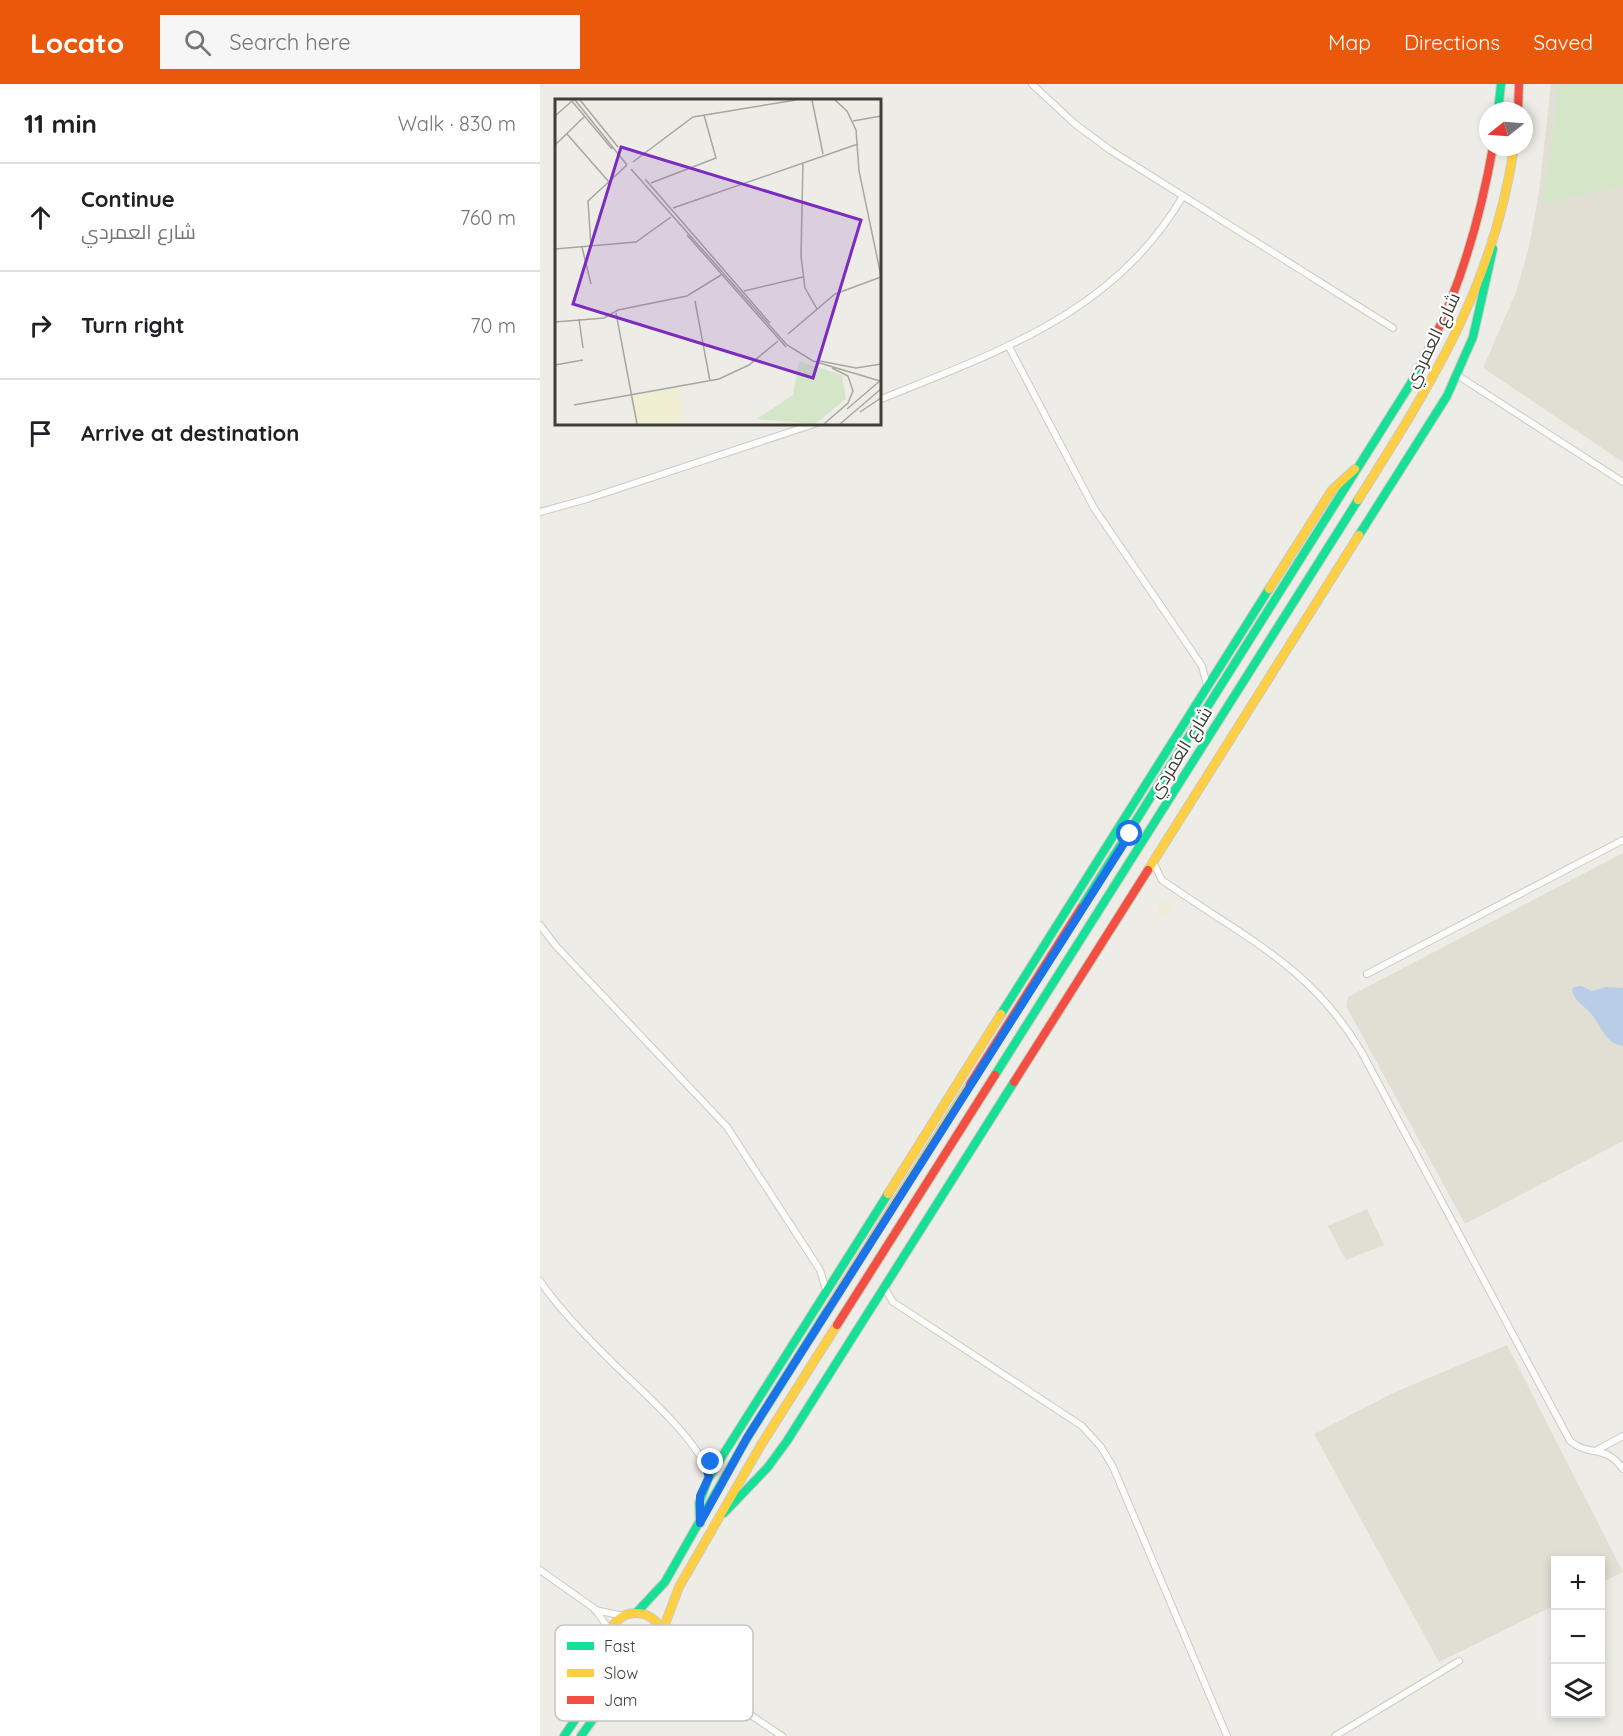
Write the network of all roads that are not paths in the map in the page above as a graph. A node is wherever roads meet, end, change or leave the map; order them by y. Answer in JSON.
{"nodes":[{"id":1,"x":1032,"y":84,"type":"edge"},
{"id":2,"x":1501,"y":84,"type":"edge"},
{"id":3,"x":1520,"y":84,"type":"edge"},
{"id":4,"x":1499,"y":102,"type":"edge"},
{"id":5,"x":1519,"y":102,"type":"edge"},
{"id":6,"x":1491,"y":156,"type":"edge"},
{"id":7,"x":1512,"y":156,"type":"edge"},
{"id":8,"x":1183,"y":196,"type":"junction"},
{"id":9,"x":1494,"y":231,"type":"junction"},
{"id":10,"x":1393,"y":328,"type":"dead end"},
{"id":11,"x":1008,"y":345,"type":"junction"},
{"id":12,"x":1457,"y":375,"type":"junction"},
{"id":13,"x":880,"y":399,"type":"edge"},
{"id":14,"x":814,"y":424,"type":"edge"},
{"id":15,"x":1360,"y":465,"type":"junction"},
{"id":16,"x":1623,"y":482,"type":"edge"},
{"id":17,"x":540,"y":512,"type":"edge"},
{"id":18,"x":1202,"y":666,"type":"junction"},
{"id":19,"x":1220,"y":666,"type":"junction"},
{"id":20,"x":1207,"y":686,"type":"junction"},
{"id":21,"x":1623,"y":840,"type":"edge"},
{"id":22,"x":1153,"y":862,"type":"junction"},
{"id":23,"x":1142,"y":879,"type":"junction"},
{"id":24,"x":1162,"y":879,"type":"junction"},
{"id":25,"x":540,"y":925,"type":"edge"},
{"id":26,"x":1367,"y":974,"type":"dead end"},
{"id":27,"x":841,"y":1269,"type":"junction"},
{"id":28,"x":820,"y":1270,"type":"junction"},
{"id":29,"x":540,"y":1281,"type":"edge"},
{"id":30,"x":884,"y":1286,"type":"junction"},
{"id":31,"x":826,"y":1292,"type":"junction"},
{"id":32,"x":892,"y":1302,"type":"junction"},
{"id":33,"x":873,"y":1303,"type":"junction"},
{"id":34,"x":1623,"y":1436,"type":"edge"},
{"id":35,"x":1596,"y":1450,"type":"junction"},
{"id":36,"x":703,"y":1459,"type":"junction"},
{"id":37,"x":719,"y":1461,"type":"junction"},
{"id":38,"x":1623,"y":1469,"type":"edge"},
{"id":39,"x":709,"y":1477,"type":"junction"},
{"id":40,"x":717,"y":1520,"type":"junction"},
{"id":41,"x":700,"y":1523,"type":"junction"},
{"id":42,"x":540,"y":1570,"type":"edge"},
{"id":43,"x":595,"y":1609,"type":"junction"},
{"id":44,"x":636,"y":1613,"type":"junction"},
{"id":45,"x":624,"y":1616,"type":"junction"},
{"id":46,"x":606,"y":1625,"type":"edge"},
{"id":47,"x":617,"y":1625,"type":"edge"},
{"id":48,"x":655,"y":1625,"type":"edge"},
{"id":49,"x":665,"y":1625,"type":"edge"},
{"id":50,"x":1460,"y":1660,"type":"dead end"},
{"id":51,"x":753,"y":1717,"type":"edge"},
{"id":52,"x":574,"y":1721,"type":"edge"},
{"id":53,"x":592,"y":1721,"type":"edge"},
{"id":54,"x":1226,"y":1734,"type":"edge"},
{"id":55,"x":564,"y":1736,"type":"edge"},
{"id":56,"x":581,"y":1736,"type":"edge"},
{"id":57,"x":782,"y":1736,"type":"edge"},
{"id":58,"x":1216,"y":1736,"type":"edge"},
{"id":59,"x":1335,"y":1736,"type":"edge"}],
"edges":[{"from":1,"to":8,"type":"street"},
{"from":2,"to":4,"type":"main road"},
{"from":3,"to":5,"type":"main road"},
{"from":6,"to":15,"type":"main road","name":"شارع العمردي"},
{"from":7,"to":9,"type":"main road","name":"شارع العمردي"},
{"from":8,"to":10,"type":"street"},
{"from":8,"to":11,"type":"street"},
{"from":9,"to":12,"type":"main road"},
{"from":9,"to":40,"type":"main road","name":"شارع العمردي"},
{"from":11,"to":13,"type":"street"},
{"from":11,"to":18,"type":"street"},
{"from":12,"to":16,"type":"street"},
{"from":12,"to":22,"type":"main road"},
{"from":14,"to":17,"type":"street"},
{"from":15,"to":19,"type":"main road"},
{"from":15,"to":41,"type":"main road","name":"شارع العمردي"},
{"from":18,"to":19,"type":"street"},
{"from":18,"to":20,"type":"street"},
{"from":19,"to":20,"type":"main road"},
{"from":20,"to":27,"type":"main road"},
{"from":21,"to":26,"type":"street"},
{"from":22,"to":23,"type":"main road"},
{"from":22,"to":24,"type":"street"},
{"from":23,"to":24,"type":"street"},
{"from":23,"to":30,"type":"main road"},
{"from":24,"to":35,"type":"street"},
{"from":25,"to":28,"type":"street"},
{"from":27,"to":28,"type":"street"},
{"from":27,"to":31,"type":"main road"},
{"from":28,"to":31,"type":"street"},
{"from":29,"to":36,"type":"street"},
{"from":30,"to":32,"type":"street"},
{"from":30,"to":33,"type":"main road"},
{"from":31,"to":37,"type":"main road"},
{"from":32,"to":33,"type":"street"},
{"from":32,"to":54,"type":"street"},
{"from":33,"to":40,"type":"main road"},
{"from":34,"to":35,"type":"street"},
{"from":35,"to":38,"type":"street"},
{"from":36,"to":37,"type":"street"},
{"from":36,"to":39,"type":"street"},
{"from":37,"to":39,"type":"main road"},
{"from":39,"to":41,"type":"main road"},
{"from":40,"to":49,"type":"main road","name":"شارع العمردي"},
{"from":41,"to":44,"type":"main road","name":"شارع العمردي"},
{"from":42,"to":43,"type":"street"},
{"from":43,"to":45,"type":"street"},
{"from":43,"to":46,"type":"street"},
{"from":44,"to":45,"type":"main road"},
{"from":44,"to":48,"type":"main road"},
{"from":45,"to":47,"type":"main road"},
{"from":50,"to":59,"type":"street"},
{"from":51,"to":57,"type":"street"},
{"from":52,"to":55,"type":"main road"},
{"from":53,"to":56,"type":"main road"},
{"from":54,"to":58,"type":"street"}]}
